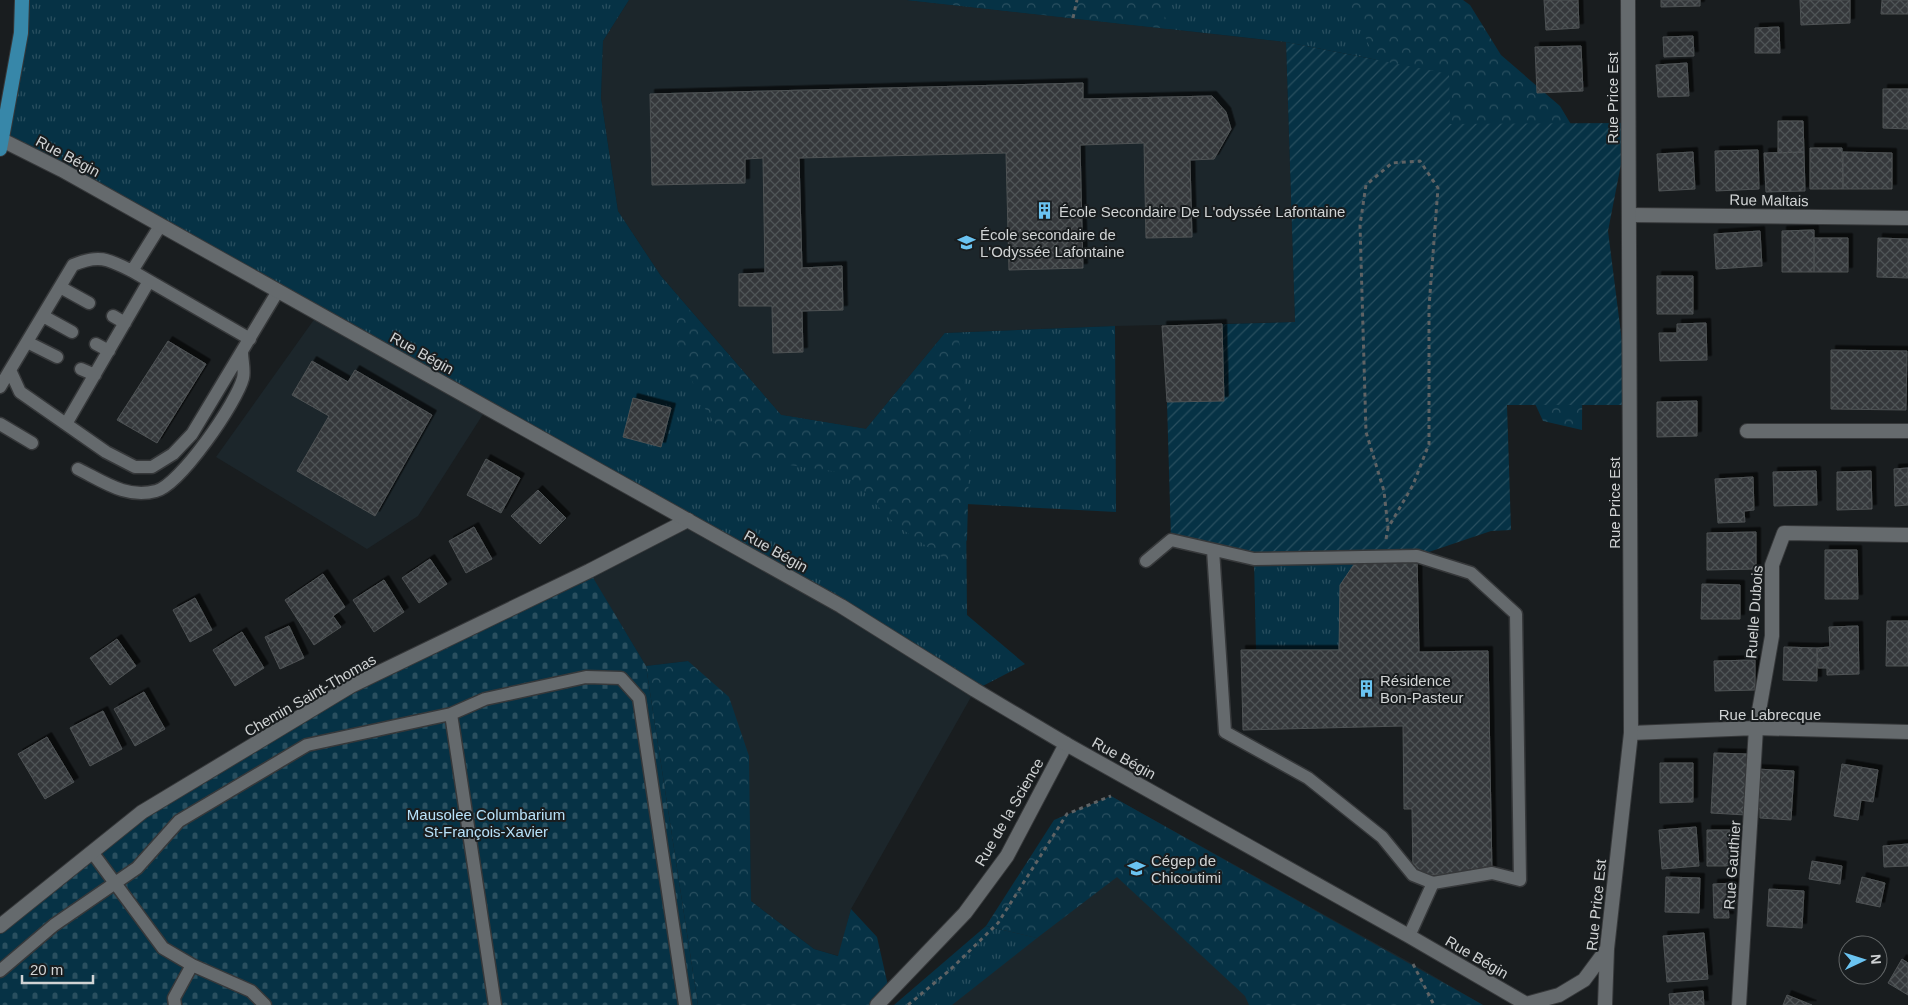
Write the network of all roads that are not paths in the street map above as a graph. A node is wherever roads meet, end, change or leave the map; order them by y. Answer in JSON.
{"nodes":[{"id":1,"x":22,"y":0,"type":"edge"},
{"id":2,"x":1628,"y":0,"type":"edge"},
{"id":3,"x":1,"y":143,"type":"edge"},
{"id":4,"x":1629,"y":215,"type":"junction"},
{"id":5,"x":1908,"y":218,"type":"edge"},
{"id":6,"x":160,"y":226,"type":"junction"},
{"id":7,"x":132,"y":271,"type":"junction"},
{"id":8,"x":149,"y":281,"type":"junction"},
{"id":9,"x":60,"y":287,"type":"junction"},
{"id":10,"x":278,"y":291,"type":"junction"},
{"id":11,"x":89,"y":303,"type":"dead end"},
{"id":12,"x":43,"y":316,"type":"junction"},
{"id":13,"x":113,"y":316,"type":"dead end"},
{"id":14,"x":125,"y":323,"type":"junction"},
{"id":15,"x":72,"y":332,"type":"dead end"},
{"id":16,"x":250,"y":339,"type":"junction"},
{"id":17,"x":27,"y":342,"type":"junction"},
{"id":18,"x":96,"y":344,"type":"dead end"},
{"id":19,"x":109,"y":351,"type":"junction"},
{"id":20,"x":242,"y":352,"type":"junction"},
{"id":21,"x":57,"y":357,"type":"dead end"},
{"id":22,"x":81,"y":369,"type":"dead end"},
{"id":23,"x":10,"y":370,"type":"junction"},
{"id":24,"x":95,"y":376,"type":"junction"},
{"id":25,"x":0,"y":387,"type":"edge"},
{"id":26,"x":0,"y":424,"type":"edge"},
{"id":27,"x":66,"y":424,"type":"junction"},
{"id":28,"x":1747,"y":430,"type":"dead end"},
{"id":29,"x":1908,"y":431,"type":"edge"},
{"id":30,"x":32,"y":443,"type":"dead end"},
{"id":31,"x":78,"y":469,"type":"dead end"},
{"id":32,"x":688,"y":520,"type":"junction"},
{"id":33,"x":1908,"y":535,"type":"edge"},
{"id":34,"x":1213,"y":550,"type":"junction"},
{"id":35,"x":1146,"y":561,"type":"dead end"},
{"id":36,"x":451,"y":714,"type":"junction"},
{"id":37,"x":1756,"y":728,"type":"junction"},
{"id":38,"x":1908,"y":732,"type":"edge"},
{"id":39,"x":1631,"y":733,"type":"junction"},
{"id":40,"x":1066,"y":744,"type":"junction"},
{"id":41,"x":92,"y":852,"type":"junction"},
{"id":42,"x":1433,"y":883,"type":"junction"},
{"id":43,"x":116,"y":884,"type":"junction"},
{"id":44,"x":0,"y":926,"type":"edge"},
{"id":45,"x":1409,"y":936,"type":"junction"},
{"id":46,"x":1607,"y":949,"type":"junction"},
{"id":47,"x":192,"y":965,"type":"junction"},
{"id":48,"x":0,"y":971,"type":"edge"},
{"id":49,"x":1527,"y":1004,"type":"edge"},
{"id":50,"x":175,"y":1005,"type":"edge"},
{"id":51,"x":265,"y":1005,"type":"edge"},
{"id":52,"x":495,"y":1005,"type":"edge"},
{"id":53,"x":685,"y":1005,"type":"edge"},
{"id":54,"x":877,"y":1005,"type":"edge"},
{"id":55,"x":1606,"y":1005,"type":"edge"},
{"id":56,"x":1739,"y":1005,"type":"edge"}],
"edges":[{"from":1,"to":3,"type":"main road"},
{"from":2,"to":4,"type":"street","name":"Rue Price Est"},
{"from":3,"to":6,"type":"street","name":"Rue Bégin"},
{"from":4,"to":5,"type":"street","name":"Rue Maltais"},
{"from":4,"to":39,"type":"street","name":"Rue Price Est"},
{"from":6,"to":7,"type":"lane"},
{"from":6,"to":10,"type":"street","name":"Rue Bégin"},
{"from":7,"to":8,"type":"lane"},
{"from":7,"to":9,"type":"lane"},
{"from":8,"to":14,"type":"lane"},
{"from":8,"to":16,"type":"lane"},
{"from":9,"to":11,"type":"lane"},
{"from":9,"to":12,"type":"lane"},
{"from":10,"to":16,"type":"lane"},
{"from":10,"to":32,"type":"street","name":"Rue Bégin"},
{"from":12,"to":15,"type":"lane"},
{"from":12,"to":17,"type":"lane"},
{"from":13,"to":14,"type":"lane"},
{"from":14,"to":19,"type":"lane"},
{"from":16,"to":20,"type":"lane"},
{"from":17,"to":21,"type":"lane"},
{"from":17,"to":23,"type":"lane"},
{"from":18,"to":19,"type":"lane"},
{"from":19,"to":24,"type":"lane"},
{"from":20,"to":27,"type":"lane"},
{"from":20,"to":31,"type":"lane"},
{"from":22,"to":24,"type":"lane"},
{"from":23,"to":25,"type":"lane"},
{"from":23,"to":27,"type":"lane"},
{"from":24,"to":27,"type":"lane"},
{"from":26,"to":30,"type":"lane"},
{"from":28,"to":29,"type":"street"},
{"from":32,"to":40,"type":"street","name":"Rue Bégin"},
{"from":32,"to":41,"type":"street","name":"Chemin Saint-Thomas"},
{"from":33,"to":37,"type":"street","name":"Ruelle Dubois"},
{"from":34,"to":35,"type":"lane"},
{"from":34,"to":42,"type":"lane"},
{"from":34,"to":42,"type":"lane"},
{"from":36,"to":43,"type":"lane"},
{"from":36,"to":52,"type":"lane"},
{"from":36,"to":53,"type":"lane"},
{"from":37,"to":38,"type":"street","name":"Rue Labrecque"},
{"from":37,"to":39,"type":"street","name":"Rue Labrecque"},
{"from":37,"to":56,"type":"street","name":"Rue Gauthier"},
{"from":39,"to":46,"type":"street","name":"Rue Price Est"},
{"from":40,"to":45,"type":"street","name":"Rue Bégin"},
{"from":40,"to":54,"type":"street","name":"Rue de la Science"},
{"from":41,"to":43,"type":"lane"},
{"from":41,"to":44,"type":"street","name":"Chemin Saint-Thomas"},
{"from":42,"to":45,"type":"lane"},
{"from":43,"to":47,"type":"lane"},
{"from":43,"to":48,"type":"lane"},
{"from":45,"to":49,"type":"street","name":"Rue Bégin"},
{"from":46,"to":49,"type":"street"},
{"from":46,"to":55,"type":"street","name":"Rue Price Est"},
{"from":47,"to":50,"type":"lane"},
{"from":47,"to":51,"type":"lane"}]}
